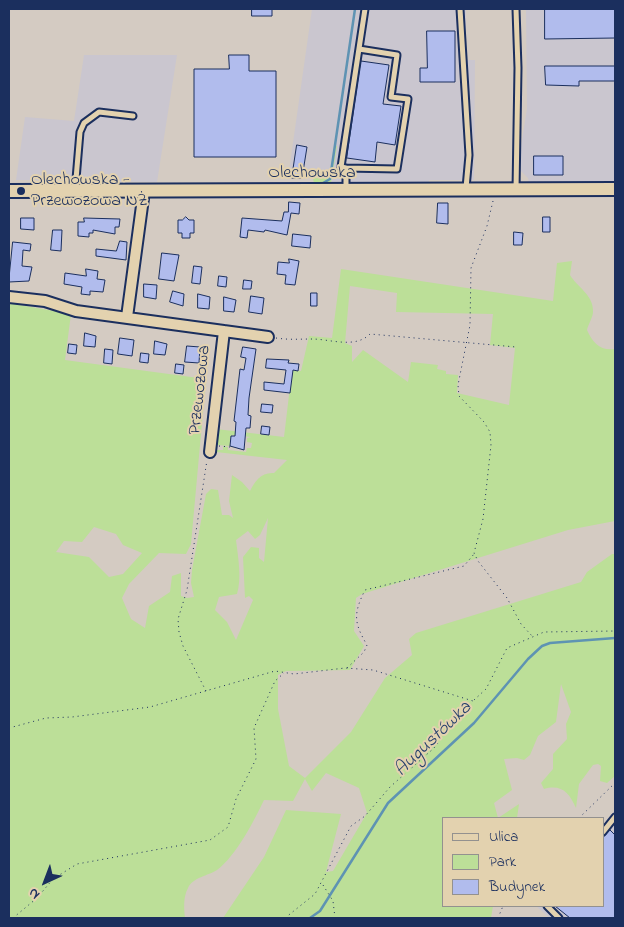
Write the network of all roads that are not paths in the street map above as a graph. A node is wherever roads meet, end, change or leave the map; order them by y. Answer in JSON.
{"nodes":[{"id":1,"x":365,"y":9,"type":"edge"},
{"id":2,"x":460,"y":9,"type":"edge"},
{"id":3,"x":516,"y":9,"type":"edge"},
{"id":4,"x":359,"y":49,"type":"junction"},
{"id":5,"x":133,"y":116,"type":"dead end"},
{"id":6,"x":346,"y":168,"type":"junction"},
{"id":7,"x":516,"y":190,"type":"junction"},
{"id":8,"x":615,"y":190,"type":"edge"},
{"id":9,"x":9,"y":191,"type":"edge"},
{"id":10,"x":75,"y":191,"type":"junction"},
{"id":11,"x":144,"y":191,"type":"junction"},
{"id":12,"x":346,"y":191,"type":"junction"},
{"id":13,"x":466,"y":191,"type":"junction"},
{"id":14,"x":9,"y":297,"type":"edge"},
{"id":15,"x":126,"y":318,"type":"junction"},
{"id":16,"x":224,"y":330,"type":"junction"},
{"id":17,"x":268,"y":337,"type":"road end"},
{"id":18,"x":210,"y":452,"type":"road end"},
{"id":19,"x":615,"y":817,"type":"edge"},
{"id":20,"x":604,"y":831,"type":"edge"},
{"id":21,"x":549,"y":907,"type":"edge"},
{"id":22,"x":559,"y":918,"type":"edge"}],
"edges":[{"from":1,"to":4,"type":"lane"},
{"from":2,"to":13,"type":"lane"},
{"from":3,"to":7,"type":"lane"},
{"from":4,"to":6,"type":"lane"},
{"from":4,"to":6,"type":"lane"},
{"from":5,"to":10,"type":"lane"},
{"from":6,"to":12,"type":"lane"},
{"from":7,"to":8,"type":"street","name":"Olechowska"},
{"from":7,"to":13,"type":"street","name":"Olechowska"},
{"from":9,"to":10,"type":"street","name":"Olechowska"},
{"from":10,"to":11,"type":"street","name":"Olechowska"},
{"from":11,"to":12,"type":"street","name":"Olechowska"},
{"from":11,"to":15,"type":"street"},
{"from":12,"to":13,"type":"street","name":"Olechowska"},
{"from":14,"to":15,"type":"street","name":"Przewozowa"},
{"from":15,"to":16,"type":"street","name":"Przewozowa"},
{"from":16,"to":17,"type":"street","name":"Przewozowa"},
{"from":16,"to":18,"type":"street","name":"Przewozowa"},
{"from":19,"to":20,"type":"lane"},
{"from":21,"to":22,"type":"lane"}]}
